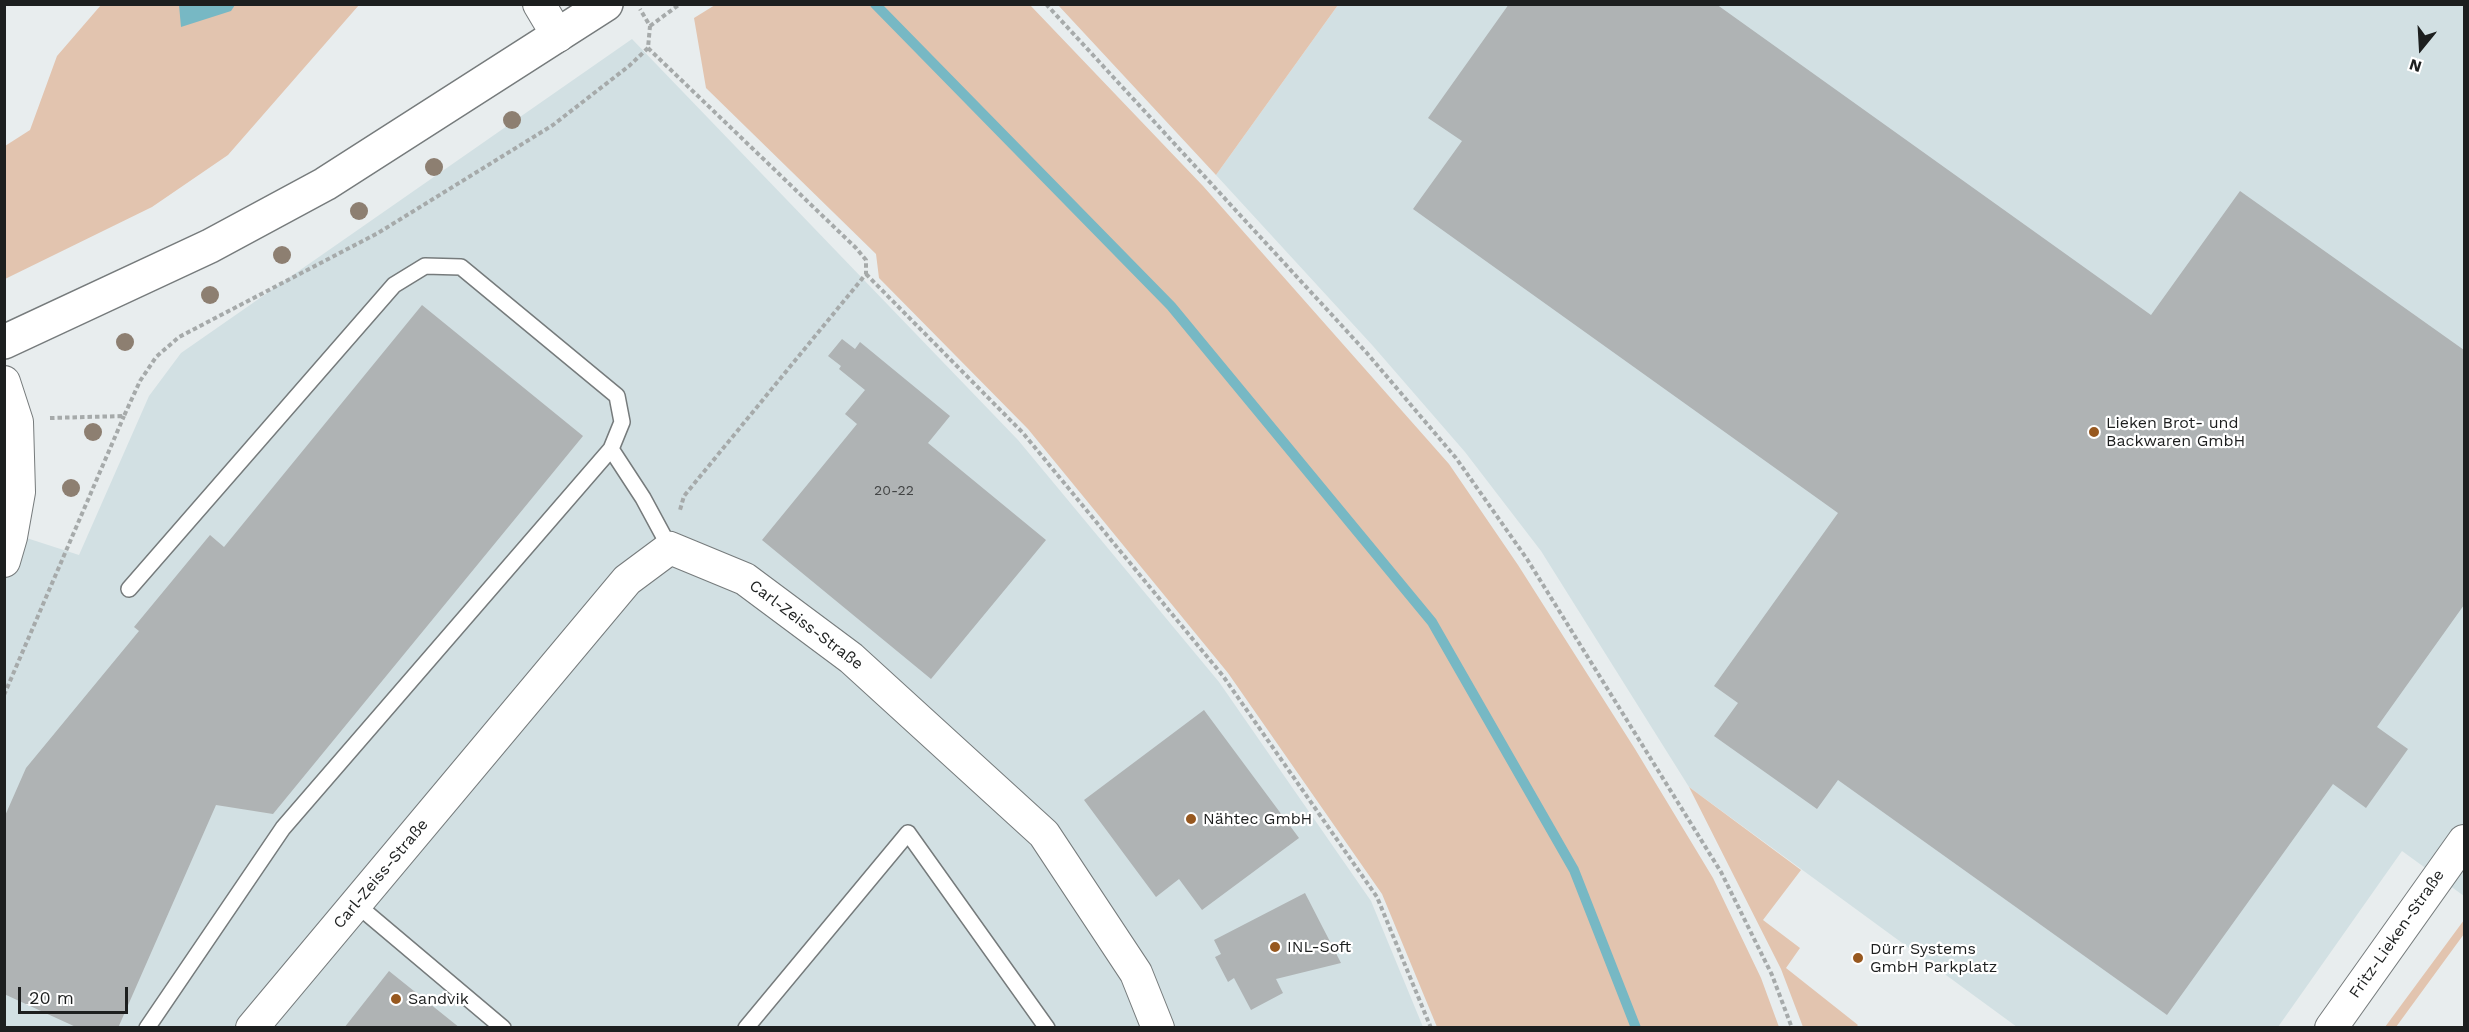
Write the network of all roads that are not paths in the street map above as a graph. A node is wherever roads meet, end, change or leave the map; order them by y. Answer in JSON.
{"nodes":[{"id":1,"x":539,"y":4,"type":"edge"},
{"id":2,"x":606,"y":4,"type":"edge"},
{"id":3,"x":558,"y":36,"type":"junction"},
{"id":4,"x":4,"y":342,"type":"edge"},
{"id":5,"x":4,"y":382,"type":"edge"},
{"id":6,"x":611,"y":449,"type":"junction"},
{"id":7,"x":7,"y":542,"type":"edge"},
{"id":8,"x":670,"y":548,"type":"junction"},
{"id":9,"x":129,"y":589,"type":"dead end"},
{"id":10,"x":2464,"y":840,"type":"edge"},
{"id":11,"x":356,"y":904,"type":"junction"},
{"id":12,"x":147,"y":1028,"type":"edge"},
{"id":13,"x":252,"y":1028,"type":"edge"},
{"id":14,"x":503,"y":1028,"type":"edge"},
{"id":15,"x":746,"y":1028,"type":"edge"},
{"id":16,"x":1047,"y":1028,"type":"edge"},
{"id":17,"x":1158,"y":1028,"type":"edge"},
{"id":18,"x":2331,"y":1028,"type":"edge"}],
"edges":[{"from":1,"to":3,"type":"street"},
{"from":2,"to":3,"type":"main road"},
{"from":3,"to":4,"type":"main road"},
{"from":5,"to":7,"type":"street"},
{"from":6,"to":8,"type":"lane"},
{"from":6,"to":9,"type":"lane"},
{"from":6,"to":12,"type":"lane"},
{"from":8,"to":11,"type":"street","name":"Carl-Zeiss-Straße"},
{"from":8,"to":17,"type":"street","name":"Carl-Zeiss-Straße"},
{"from":10,"to":18,"type":"street","name":"Fritz-Lieken-Straße"},
{"from":11,"to":13,"type":"street","name":"Carl-Zeiss-Straße"},
{"from":11,"to":14,"type":"lane"},
{"from":15,"to":16,"type":"lane"}]}
